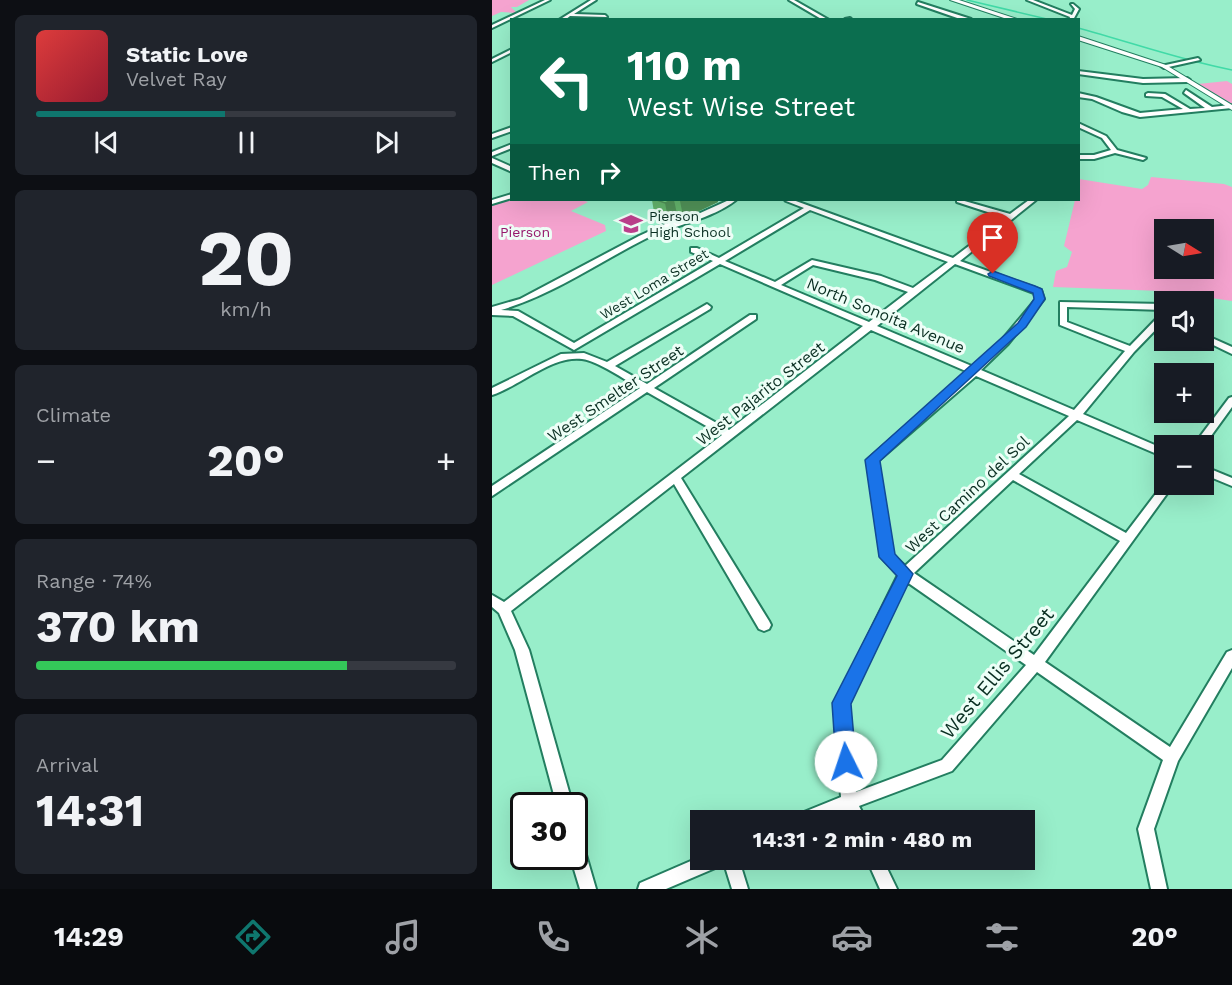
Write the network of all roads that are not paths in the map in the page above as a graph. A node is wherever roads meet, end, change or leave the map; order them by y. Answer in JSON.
{"nodes":[{"id":1,"x":548,"y":0,"type":"edge"},
{"id":2,"x":594,"y":0,"type":"edge"},
{"id":3,"x":791,"y":0,"type":"edge"},
{"id":4,"x":953,"y":0,"type":"edge"},
{"id":5,"x":1029,"y":0,"type":"edge"},
{"id":6,"x":918,"y":3,"type":"dead end"},
{"id":7,"x":1072,"y":4,"type":"dead end"},
{"id":8,"x":568,"y":15,"type":"junction"},
{"id":9,"x":605,"y":16,"type":"dead end"},
{"id":10,"x":510,"y":18,"type":"edge"},
{"id":11,"x":511,"y":18,"type":"edge"},
{"id":12,"x":564,"y":18,"type":"edge"},
{"id":13,"x":820,"y":18,"type":"edge"},
{"id":14,"x":963,"y":18,"type":"edge"},
{"id":15,"x":1012,"y":18,"type":"edge"},
{"id":16,"x":1072,"y":18,"type":"edge"},
{"id":17,"x":492,"y":27,"type":"edge"},
{"id":18,"x":1080,"y":39,"type":"edge"},
{"id":19,"x":510,"y":51,"type":"edge"},
{"id":20,"x":1198,"y":59,"type":"dead end"},
{"id":21,"x":492,"y":61,"type":"edge"},
{"id":22,"x":1164,"y":66,"type":"junction"},
{"id":23,"x":1080,"y":72,"type":"edge"},
{"id":24,"x":1187,"y":80,"type":"junction"},
{"id":25,"x":1186,"y":93,"type":"dead end"},
{"id":26,"x":1080,"y":95,"type":"edge"},
{"id":27,"x":1148,"y":95,"type":"dead end"},
{"id":28,"x":1231,"y":107,"type":"edge"},
{"id":29,"x":1211,"y":109,"type":"junction"},
{"id":30,"x":1189,"y":111,"type":"junction"},
{"id":31,"x":1080,"y":124,"type":"edge"},
{"id":32,"x":510,"y":130,"type":"edge"},
{"id":33,"x":492,"y":136,"type":"edge"},
{"id":34,"x":510,"y":147,"type":"edge"},
{"id":35,"x":1116,"y":151,"type":"junction"},
{"id":36,"x":492,"y":154,"type":"edge"},
{"id":37,"x":1080,"y":157,"type":"edge"},
{"id":38,"x":1143,"y":158,"type":"dead end"},
{"id":39,"x":492,"y":160,"type":"edge"},
{"id":40,"x":510,"y":168,"type":"edge"},
{"id":41,"x":510,"y":196,"type":"edge"},
{"id":42,"x":494,"y":200,"type":"edge"},
{"id":43,"x":731,"y":201,"type":"edge"},
{"id":44,"x":791,"y":201,"type":"edge"},
{"id":45,"x":959,"y":201,"type":"dead end"},
{"id":46,"x":1032,"y":201,"type":"edge"},
{"id":47,"x":809,"y":208,"type":"junction"},
{"id":48,"x":1011,"y":217,"type":"junction"},
{"id":49,"x":694,"y":250,"type":"dead end"},
{"id":50,"x":955,"y":260,"type":"junction"},
{"id":51,"x":719,"y":261,"type":"junction"},
{"id":52,"x":775,"y":285,"type":"junction"},
{"id":53,"x":916,"y":292,"type":"junction"},
{"id":54,"x":707,"y":307,"type":"dead end"},
{"id":55,"x":492,"y":311,"type":"edge"},
{"id":56,"x":1154,"y":313,"type":"edge"},
{"id":57,"x":753,"y":317,"type":"dead end"},
{"id":58,"x":1154,"y":325,"type":"edge"},
{"id":59,"x":871,"y":327,"type":"junction"},
{"id":60,"x":1214,"y":342,"type":"edge"},
{"id":61,"x":1131,"y":350,"type":"junction"},
{"id":62,"x":1232,"y":351,"type":"edge"},
{"id":63,"x":608,"y":366,"type":"junction"},
{"id":64,"x":974,"y":371,"type":"junction"},
{"id":65,"x":648,"y":389,"type":"junction"},
{"id":66,"x":492,"y":392,"type":"edge"},
{"id":67,"x":1232,"y":400,"type":"edge"},
{"id":68,"x":1076,"y":415,"type":"junction"},
{"id":69,"x":730,"y":435,"type":"junction"},
{"id":70,"x":1206,"y":435,"type":"edge"},
{"id":71,"x":1154,"y":449,"type":"edge"},
{"id":72,"x":1012,"y":475,"type":"junction"},
{"id":73,"x":1214,"y":475,"type":"edge"},
{"id":74,"x":675,"y":477,"type":"junction"},
{"id":75,"x":1232,"y":482,"type":"edge"},
{"id":76,"x":492,"y":492,"type":"edge"},
{"id":77,"x":1161,"y":495,"type":"edge"},
{"id":78,"x":1128,"y":540,"type":"junction"},
{"id":79,"x":905,"y":574,"type":"junction"},
{"id":80,"x":492,"y":600,"type":"edge"},
{"id":81,"x":504,"y":609,"type":"junction"},
{"id":82,"x":765,"y":625,"type":"dead end"},
{"id":83,"x":1232,"y":656,"type":"edge"},
{"id":84,"x":1036,"y":663,"type":"junction"},
{"id":85,"x":1172,"y":757,"type":"junction"},
{"id":86,"x":561,"y":792,"type":"edge"},
{"id":87,"x":849,"y":801,"type":"junction"},
{"id":88,"x":828,"y":810,"type":"edge"},
{"id":89,"x":853,"y":810,"type":"edge"},
{"id":90,"x":582,"y":870,"type":"edge"},
{"id":91,"x":691,"y":870,"type":"edge"},
{"id":92,"x":734,"y":870,"type":"edge"},
{"id":93,"x":880,"y":870,"type":"edge"},
{"id":94,"x":588,"y":889,"type":"edge"},
{"id":95,"x":646,"y":889,"type":"edge"},
{"id":96,"x":740,"y":889,"type":"edge"},
{"id":97,"x":889,"y":889,"type":"edge"},
{"id":98,"x":1159,"y":889,"type":"edge"}],
"edges":[{"from":1,"to":11,"type":"street"},
{"from":2,"to":8,"type":"street"},
{"from":3,"to":13,"type":"street"},
{"from":4,"to":15,"type":"street"},
{"from":5,"to":16,"type":"street"},
{"from":6,"to":14,"type":"street"},
{"from":7,"to":16,"type":"street"},
{"from":8,"to":9,"type":"street"},
{"from":8,"to":12,"type":"street"},
{"from":10,"to":17,"type":"street"},
{"from":18,"to":22,"type":"street"},
{"from":19,"to":21,"type":"street"},
{"from":20,"to":22,"type":"street"},
{"from":22,"to":24,"type":"street"},
{"from":23,"to":24,"type":"street"},
{"from":24,"to":28,"type":"street"},
{"from":25,"to":29,"type":"street"},
{"from":26,"to":30,"type":"street"},
{"from":27,"to":30,"type":"street"},
{"from":28,"to":29,"type":"street"},
{"from":29,"to":30,"type":"street"},
{"from":31,"to":35,"type":"street"},
{"from":32,"to":33,"type":"street"},
{"from":34,"to":36,"type":"street"},
{"from":35,"to":37,"type":"street"},
{"from":35,"to":38,"type":"street"},
{"from":39,"to":40,"type":"street"},
{"from":41,"to":42,"type":"street"},
{"from":43,"to":55,"type":"street"},
{"from":44,"to":47,"type":"street"},
{"from":45,"to":48,"type":"street"},
{"from":46,"to":48,"type":"street","name":"West Pajarito Street"},
{"from":47,"to":50,"type":"street"},
{"from":47,"to":51,"type":"street","name":"West Loma Street"},
{"from":48,"to":50,"type":"street","name":"West Pajarito Street"},
{"from":49,"to":51,"type":"street","name":"North Sonoita Avenue"},
{"from":50,"to":53,"type":"street","name":"West Pajarito Street"},
{"from":50,"to":64,"type":"street"},
{"from":51,"to":52,"type":"street","name":"North Sonoita Avenue"},
{"from":51,"to":55,"type":"street","name":"West Loma Street"},
{"from":52,"to":53,"type":"street"},
{"from":52,"to":59,"type":"street","name":"North Sonoita Avenue"},
{"from":53,"to":59,"type":"street","name":"West Pajarito Street"},
{"from":54,"to":63,"type":"street"},
{"from":56,"to":61,"type":"street"},
{"from":57,"to":65,"type":"street","name":"West Smelter Street"},
{"from":58,"to":61,"type":"street","name":"West Camino del Sol"},
{"from":59,"to":64,"type":"street","name":"North Sonoita Avenue"},
{"from":59,"to":69,"type":"street","name":"West Pajarito Street"},
{"from":60,"to":62,"type":"street"},
{"from":61,"to":68,"type":"street","name":"West Camino del Sol"},
{"from":63,"to":65,"type":"street"},
{"from":63,"to":66,"type":"street"},
{"from":64,"to":68,"type":"street","name":"North Sonoita Avenue"},
{"from":64,"to":79,"type":"street"},
{"from":65,"to":69,"type":"street"},
{"from":65,"to":76,"type":"street","name":"West Smelter Street"},
{"from":67,"to":70,"type":"street"},
{"from":68,"to":71,"type":"street","name":"North Sonoita Avenue"},
{"from":68,"to":72,"type":"street","name":"West Camino del Sol"},
{"from":69,"to":74,"type":"street","name":"West Pajarito Street"},
{"from":72,"to":78,"type":"street"},
{"from":72,"to":79,"type":"street","name":"West Camino del Sol"},
{"from":73,"to":75,"type":"street"},
{"from":74,"to":81,"type":"street","name":"West Pajarito Street"},
{"from":74,"to":82,"type":"street"},
{"from":77,"to":78,"type":"street","name":"West Ellis Street"},
{"from":78,"to":84,"type":"street","name":"West Ellis Street"},
{"from":79,"to":84,"type":"street"},
{"from":79,"to":87,"type":"street","name":"West Camino del Sol"},
{"from":80,"to":81,"type":"street"},
{"from":81,"to":86,"type":"street"},
{"from":83,"to":85,"type":"street"},
{"from":84,"to":85,"type":"street"},
{"from":84,"to":87,"type":"street","name":"West Ellis Street"},
{"from":85,"to":98,"type":"street"},
{"from":87,"to":88,"type":"street","name":"West Ellis Street"},
{"from":87,"to":89,"type":"street"},
{"from":90,"to":94,"type":"street"},
{"from":91,"to":95,"type":"street"},
{"from":92,"to":96,"type":"street"},
{"from":93,"to":97,"type":"street"}]}
